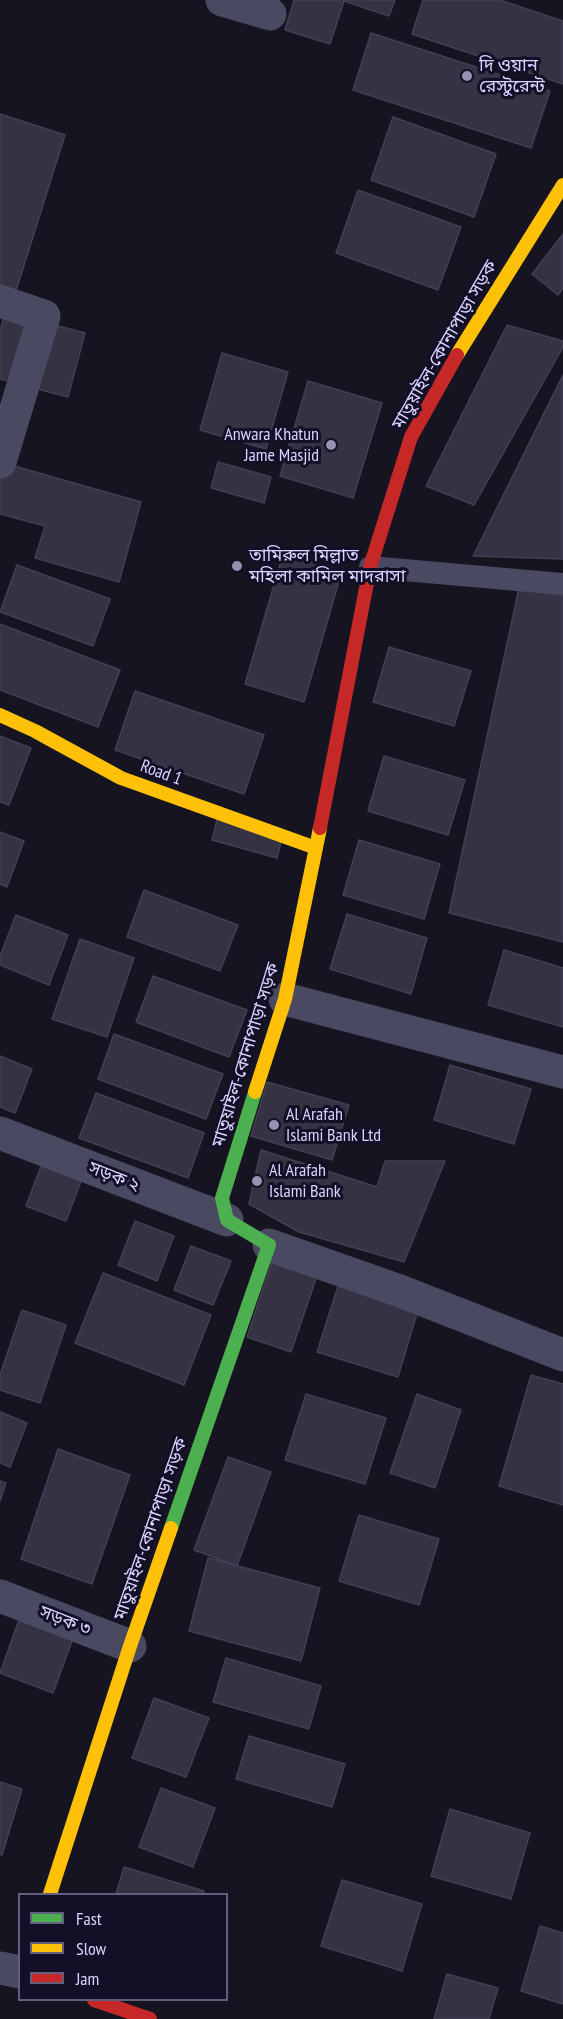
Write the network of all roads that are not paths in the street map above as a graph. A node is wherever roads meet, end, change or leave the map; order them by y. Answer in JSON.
{"nodes":[{"id":1,"x":222,"y":0,"type":"edge"},
{"id":2,"x":270,"y":14,"type":"dead end"},
{"id":3,"x":563,"y":185,"type":"edge"},
{"id":4,"x":0,"y":301,"type":"edge"},
{"id":5,"x":0,"y":462,"type":"edge"},
{"id":6,"x":370,"y":567,"type":"junction"},
{"id":7,"x":563,"y":584,"type":"edge"},
{"id":8,"x":0,"y":715,"type":"edge"},
{"id":9,"x":316,"y":848,"type":"junction"},
{"id":10,"x":285,"y":999,"type":"junction"},
{"id":11,"x":563,"y":1072,"type":"edge"},
{"id":12,"x":0,"y":1133,"type":"edge"},
{"id":13,"x":227,"y":1220,"type":"junction"},
{"id":14,"x":268,"y":1245,"type":"junction"},
{"id":15,"x":563,"y":1355,"type":"edge"},
{"id":16,"x":0,"y":1596,"type":"edge"},
{"id":17,"x":130,"y":1646,"type":"junction"},
{"id":18,"x":50,"y":1893,"type":"edge"},
{"id":19,"x":0,"y":1968,"type":"edge"},
{"id":20,"x":18,"y":1972,"type":"edge"},
{"id":21,"x":97,"y":2001,"type":"edge"},
{"id":22,"x":150,"y":2019,"type":"edge"}],
"edges":[{"from":1,"to":2,"type":"street"},
{"from":3,"to":6,"type":"main road","name":"মাতুয়াইল-কোনাপাড়া সড়ক"},
{"from":4,"to":5,"type":"street"},
{"from":6,"to":7,"type":"lane"},
{"from":6,"to":9,"type":"main road","name":"মাতুয়াইল-কোনাপাড়া সড়ক"},
{"from":8,"to":9,"type":"main road","name":"Road 1"},
{"from":9,"to":10,"type":"main road","name":"মাতুয়াইল-কোনাপাড়া সড়ক"},
{"from":10,"to":11,"type":"street"},
{"from":10,"to":13,"type":"main road","name":"মাতুয়াইল-কোনাপাড়া সড়ক"},
{"from":12,"to":13,"type":"street","name":"সড়ক ২"},
{"from":13,"to":14,"type":"main road"},
{"from":14,"to":15,"type":"street"},
{"from":14,"to":17,"type":"main road","name":"মাতুয়াইল-কোনাপাড়া সড়ক"},
{"from":16,"to":17,"type":"street","name":"সড়ক ৩"},
{"from":17,"to":18,"type":"main road","name":"মাতুয়াইল-কোনাপাড়া সড়ক"},
{"from":19,"to":20,"type":"street"},
{"from":21,"to":22,"type":"main road"}]}
